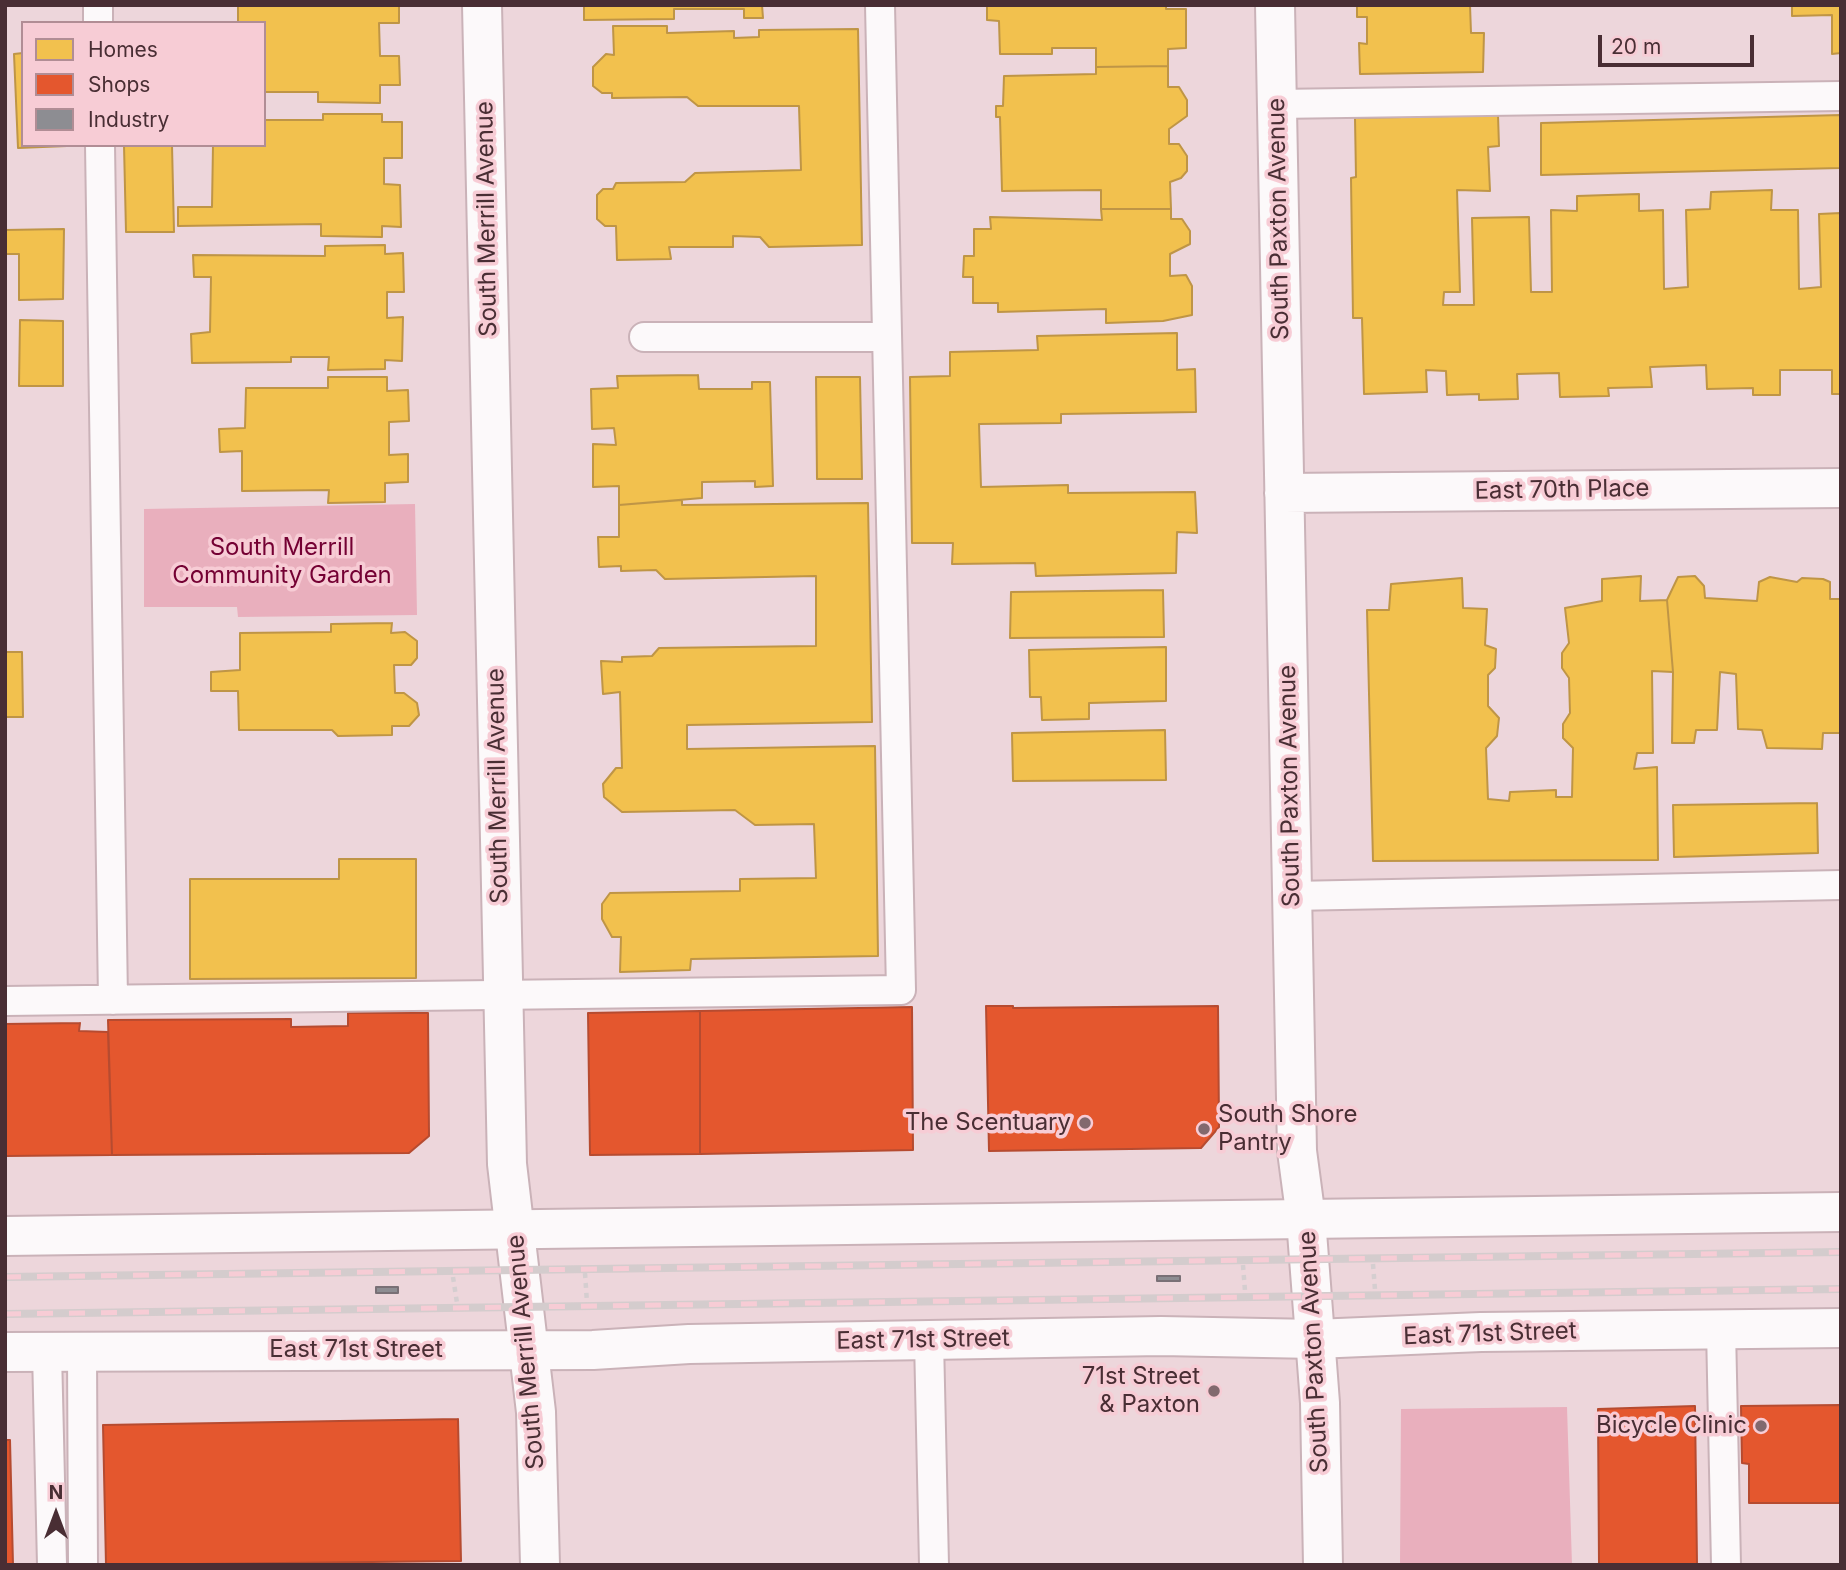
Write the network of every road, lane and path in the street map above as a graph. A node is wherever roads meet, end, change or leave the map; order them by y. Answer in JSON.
{"nodes":[{"id":1,"x":482,"y":5,"type":"edge"},
{"id":2,"x":880,"y":5,"type":"edge"},
{"id":3,"x":1275,"y":5,"type":"edge"},
{"id":4,"x":1841,"y":96,"type":"edge"},
{"id":5,"x":1276,"y":104,"type":"junction"},
{"id":6,"x":100,"y":147,"type":"edge"},
{"id":7,"x":644,"y":337,"type":"dead end"},
{"id":8,"x":886,"y":337,"type":"junction"},
{"id":9,"x":1841,"y":488,"type":"edge"},
{"id":10,"x":1284,"y":493,"type":"junction"},
{"id":11,"x":1841,"y":885,"type":"edge"},
{"id":12,"x":1292,"y":896,"type":"junction"},
{"id":13,"x":503,"y":993,"type":"junction"},
{"id":14,"x":113,"y":1000,"type":"junction"},
{"id":15,"x":5,"y":1001,"type":"edge"},
{"id":16,"x":1841,"y":1212,"type":"edge"},
{"id":17,"x":1306,"y":1219,"type":"junction"},
{"id":18,"x":515,"y":1229,"type":"junction"},
{"id":19,"x":5,"y":1236,"type":"edge"},
{"id":20,"x":1373,"y":1258,"type":"dead end"},
{"id":21,"x":1243,"y":1260,"type":"dead end"},
{"id":22,"x":585,"y":1270,"type":"dead end"},
{"id":23,"x":452,"y":1272,"type":"dead end"},
{"id":24,"x":1375,"y":1295,"type":"dead end"},
{"id":25,"x":1245,"y":1296,"type":"dead end"},
{"id":26,"x":587,"y":1308,"type":"dead end"},
{"id":27,"x":457,"y":1309,"type":"dead end"},
{"id":28,"x":1841,"y":1328,"type":"edge"},
{"id":29,"x":1721,"y":1329,"type":"junction"},
{"id":30,"x":1315,"y":1339,"type":"junction"},
{"id":31,"x":929,"y":1340,"type":"junction"},
{"id":32,"x":529,"y":1349,"type":"junction"},
{"id":33,"x":65,"y":1351,"type":"junction"},
{"id":34,"x":5,"y":1352,"type":"edge"},
{"id":35,"x":52,"y":1565,"type":"edge"},
{"id":36,"x":83,"y":1565,"type":"edge"},
{"id":37,"x":540,"y":1565,"type":"edge"},
{"id":38,"x":934,"y":1565,"type":"edge"},
{"id":39,"x":1323,"y":1565,"type":"edge"},
{"id":40,"x":1726,"y":1565,"type":"edge"}],
"edges":[{"from":1,"to":13,"type":"street","name":"South Merrill Avenue"},
{"from":2,"to":8,"type":"lane"},
{"from":3,"to":5,"type":"street","name":"South Paxton Avenue"},
{"from":4,"to":5,"type":"lane"},
{"from":5,"to":10,"type":"street","name":"South Paxton Avenue"},
{"from":6,"to":14,"type":"lane"},
{"from":7,"to":8,"type":"lane"},
{"from":8,"to":13,"type":"lane"},
{"from":9,"to":10,"type":"street","name":"East 70th Place"},
{"from":10,"to":12,"type":"street","name":"South Paxton Avenue"},
{"from":11,"to":12,"type":"lane"},
{"from":12,"to":17,"type":"street","name":"South Paxton Avenue"},
{"from":13,"to":14,"type":"lane"},
{"from":13,"to":18,"type":"street","name":"South Merrill Avenue"},
{"from":14,"to":15,"type":"lane"},
{"from":16,"to":17,"type":"street"},
{"from":17,"to":18,"type":"street"},
{"from":17,"to":30,"type":"street","name":"South Paxton Avenue"},
{"from":18,"to":19,"type":"street"},
{"from":18,"to":32,"type":"street","name":"South Merrill Avenue"},
{"from":20,"to":24,"type":"path"},
{"from":21,"to":25,"type":"path"},
{"from":22,"to":26,"type":"path"},
{"from":23,"to":27,"type":"path"},
{"from":28,"to":29,"type":"street","name":"East 71st Street"},
{"from":29,"to":30,"type":"street","name":"East 71st Street"},
{"from":29,"to":40,"type":"lane"},
{"from":30,"to":31,"type":"street","name":"East 71st Street"},
{"from":30,"to":39,"type":"street","name":"South Paxton Avenue"},
{"from":31,"to":32,"type":"street","name":"East 71st Street"},
{"from":31,"to":38,"type":"lane"},
{"from":32,"to":33,"type":"street","name":"East 71st Street"},
{"from":32,"to":37,"type":"street","name":"South Merrill Avenue"},
{"from":33,"to":34,"type":"street","name":"East 71st Street"},
{"from":33,"to":35,"type":"lane"},
{"from":33,"to":36,"type":"lane"}]}
